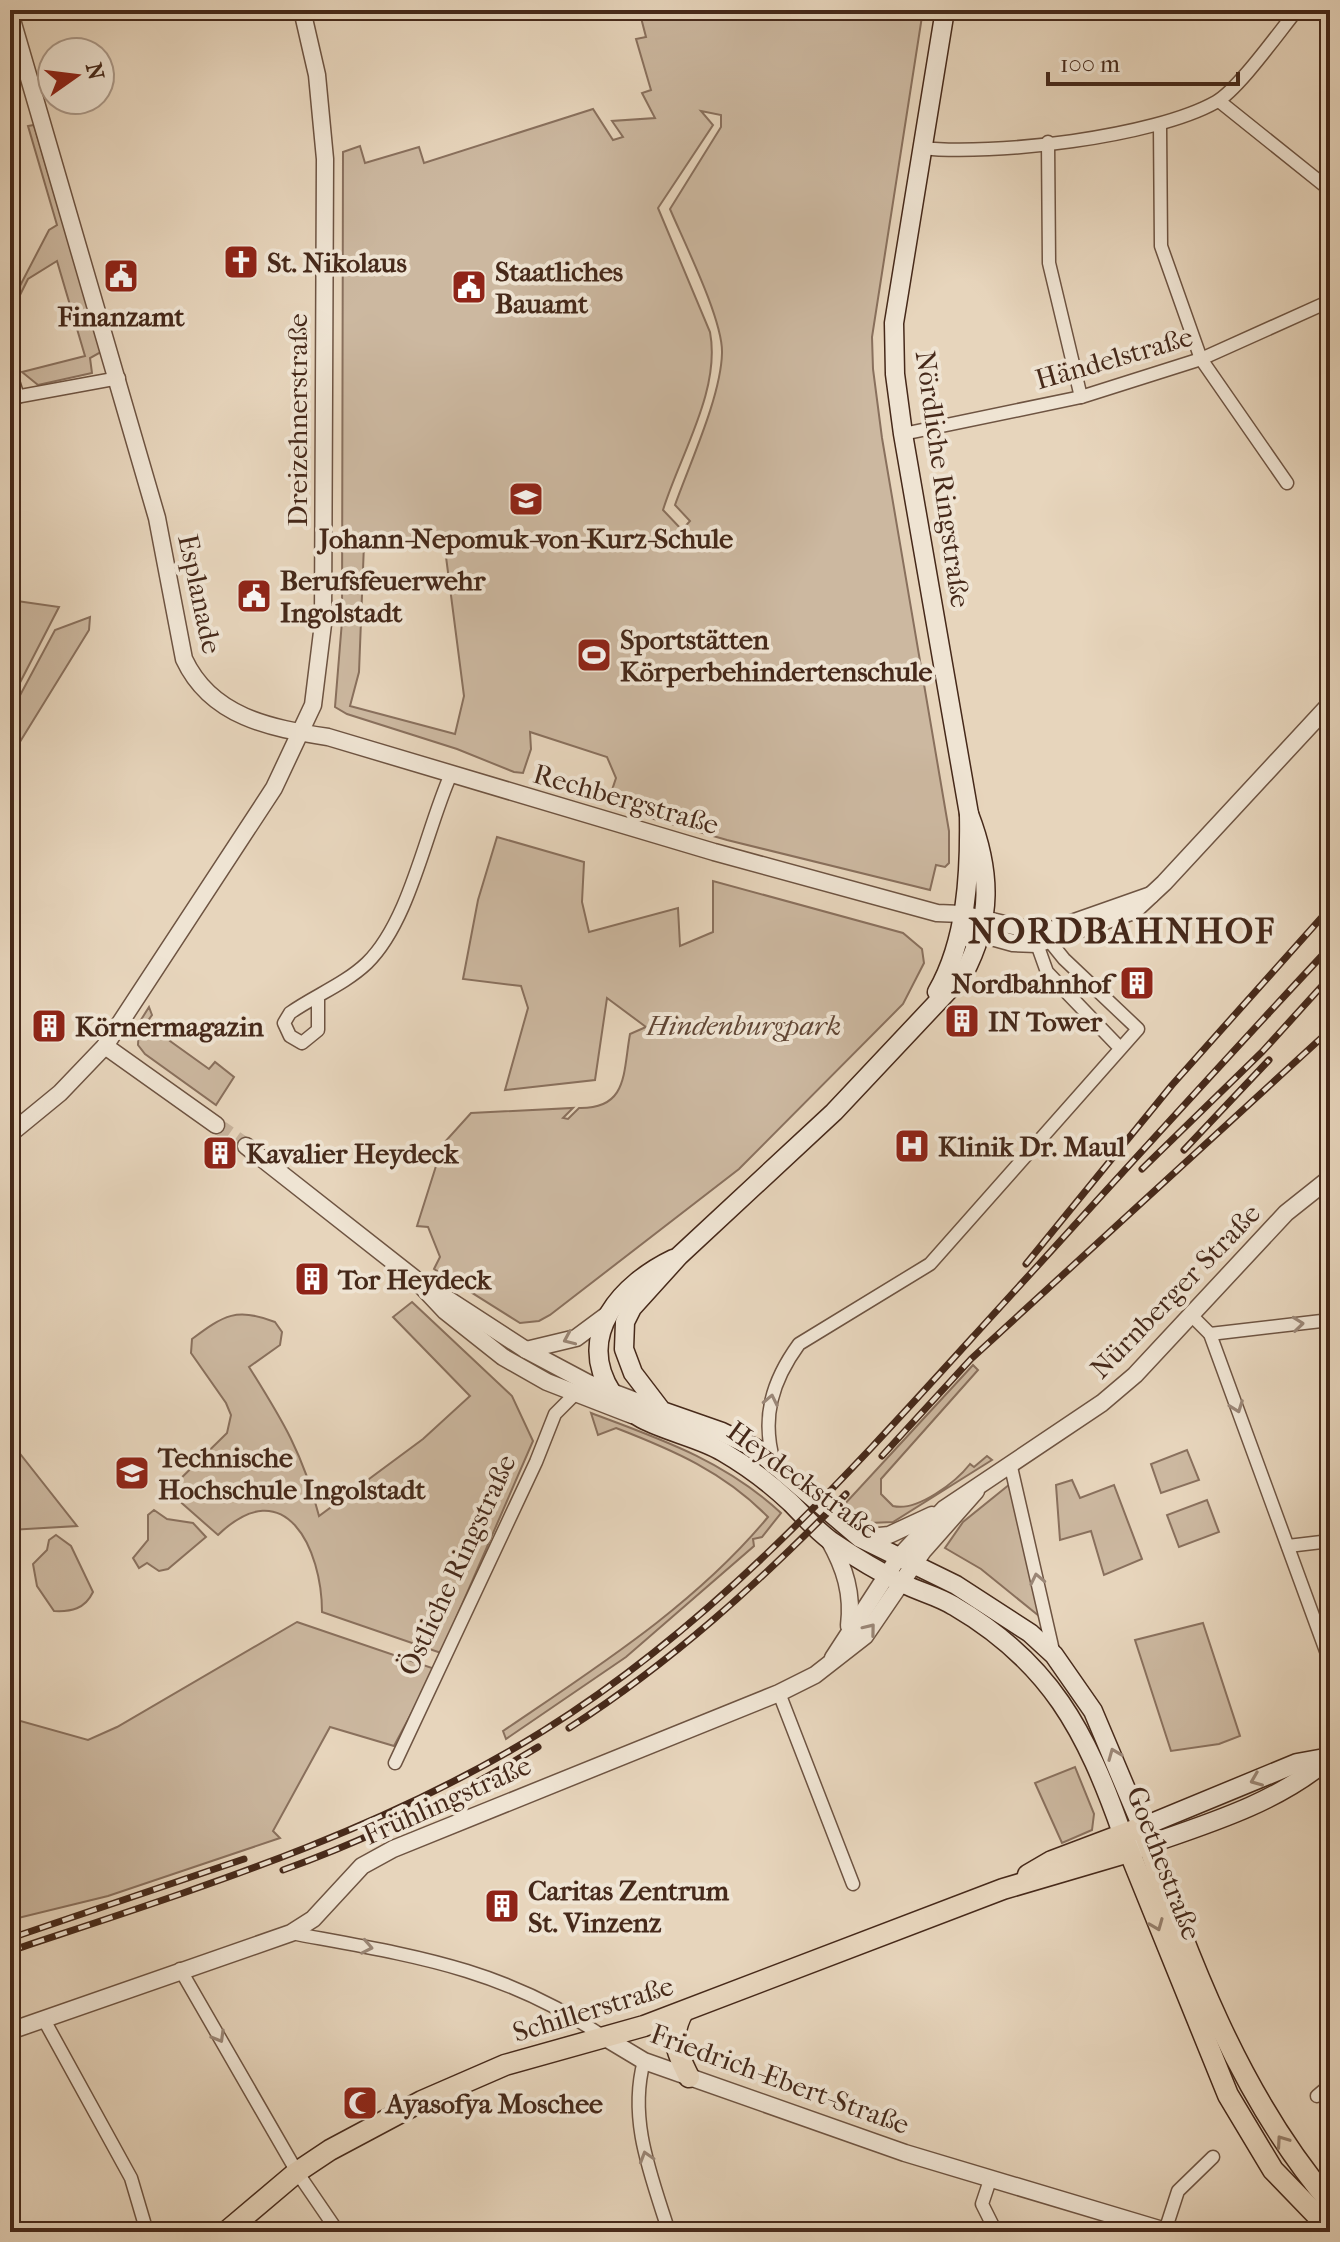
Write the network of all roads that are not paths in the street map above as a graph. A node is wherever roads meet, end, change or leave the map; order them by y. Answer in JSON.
{"nodes":[{"id":1,"x":302,"y":10,"type":"edge"},
{"id":2,"x":945,"y":10,"type":"edge"},
{"id":3,"x":1297,"y":10,"type":"edge"},
{"id":4,"x":10,"y":13,"type":"edge"},
{"id":5,"x":1219,"y":101,"type":"junction"},
{"id":6,"x":1160,"y":126,"type":"junction"},
{"id":7,"x":1048,"y":142,"type":"junction"},
{"id":8,"x":921,"y":148,"type":"junction"},
{"id":9,"x":1330,"y":190,"type":"edge"},
{"id":10,"x":1330,"y":301,"type":"edge"},
{"id":11,"x":1201,"y":359,"type":"junction"},
{"id":12,"x":10,"y":371,"type":"edge"},
{"id":13,"x":119,"y":378,"type":"junction"},
{"id":14,"x":14,"y":397,"type":"edge"},
{"id":15,"x":1081,"y":397,"type":"junction"},
{"id":16,"x":903,"y":434,"type":"junction"},
{"id":17,"x":1287,"y":483,"type":"dead end"},
{"id":18,"x":1330,"y":704,"type":"edge"},
{"id":19,"x":302,"y":733,"type":"junction"},
{"id":20,"x":451,"y":774,"type":"junction"},
{"id":21,"x":970,"y":923,"type":"junction"},
{"id":22,"x":1044,"y":939,"type":"junction"},
{"id":23,"x":318,"y":996,"type":"dead end"},
{"id":24,"x":105,"y":1046,"type":"junction"},
{"id":25,"x":1120,"y":1048,"type":"junction"},
{"id":26,"x":216,"y":1125,"type":"tunnel mouth"},
{"id":27,"x":10,"y":1134,"type":"edge"},
{"id":28,"x":246,"y":1146,"type":"tunnel mouth"},
{"id":29,"x":1330,"y":1178,"type":"edge"},
{"id":30,"x":679,"y":1256,"type":"junction"},
{"id":31,"x":414,"y":1278,"type":"junction"},
{"id":32,"x":607,"y":1315,"type":"junction"},
{"id":33,"x":1193,"y":1317,"type":"junction"},
{"id":34,"x":1330,"y":1320,"type":"edge"},
{"id":35,"x":1210,"y":1334,"type":"junction"},
{"id":36,"x":624,"y":1349,"type":"junction"},
{"id":37,"x":526,"y":1350,"type":"junction"},
{"id":38,"x":603,"y":1370,"type":"junction"},
{"id":39,"x":588,"y":1383,"type":"junction"},
{"id":40,"x":612,"y":1393,"type":"junction"},
{"id":41,"x":575,"y":1394,"type":"junction"},
{"id":42,"x":662,"y":1411,"type":"junction"},
{"id":43,"x":640,"y":1417,"type":"junction"},
{"id":44,"x":774,"y":1462,"type":"junction"},
{"id":45,"x":1011,"y":1467,"type":"junction"},
{"id":46,"x":976,"y":1491,"type":"junction"},
{"id":47,"x":944,"y":1509,"type":"junction"},
{"id":48,"x":860,"y":1538,"type":"junction"},
{"id":49,"x":829,"y":1540,"type":"junction"},
{"id":50,"x":1330,"y":1541,"type":"edge"},
{"id":51,"x":1288,"y":1546,"type":"junction"},
{"id":52,"x":905,"y":1562,"type":"junction"},
{"id":53,"x":895,"y":1579,"type":"junction"},
{"id":54,"x":848,"y":1632,"type":"junction"},
{"id":55,"x":1054,"y":1655,"type":"junction"},
{"id":56,"x":1330,"y":1662,"type":"edge"},
{"id":57,"x":828,"y":1666,"type":"junction"},
{"id":58,"x":779,"y":1693,"type":"junction"},
{"id":59,"x":1330,"y":1757,"type":"edge"},
{"id":60,"x":395,"y":1763,"type":"dead end"},
{"id":61,"x":1146,"y":1836,"type":"junction"},
{"id":62,"x":1125,"y":1843,"type":"junction"},
{"id":63,"x":853,"y":1884,"type":"dead end"},
{"id":64,"x":291,"y":1933,"type":"junction"},
{"id":65,"x":180,"y":1969,"type":"junction"},
{"id":66,"x":683,"y":2012,"type":"junction"},
{"id":67,"x":43,"y":2018,"type":"junction"},
{"id":68,"x":10,"y":2031,"type":"edge"},
{"id":69,"x":604,"y":2037,"type":"junction"},
{"id":70,"x":644,"y":2061,"type":"junction"},
{"id":71,"x":689,"y":2077,"type":"junction"},
{"id":72,"x":1330,"y":2085,"type":"edge"},
{"id":73,"x":1317,"y":2096,"type":"dead end"},
{"id":74,"x":1213,"y":2157,"type":"dead end"},
{"id":75,"x":297,"y":2172,"type":"junction"},
{"id":76,"x":990,"y":2180,"type":"junction"},
{"id":77,"x":1330,"y":2202,"type":"edge"},
{"id":78,"x":1330,"y":2229,"type":"edge"},
{"id":79,"x":1167,"y":2231,"type":"edge"},
{"id":80,"x":147,"y":2232,"type":"edge"},
{"id":81,"x":226,"y":2232,"type":"edge"},
{"id":82,"x":338,"y":2232,"type":"edge"},
{"id":83,"x":669,"y":2232,"type":"edge"},
{"id":84,"x":996,"y":2232,"type":"edge"}],
"edges":[{"from":1,"to":19,"type":"street","name":"Dreizehnerstraße"},
{"from":2,"to":8,"type":"main road","name":"Nördliche Ringstraße"},
{"from":3,"to":5,"type":"street"},
{"from":4,"to":13,"type":"street","name":"Esplanade"},
{"from":5,"to":6,"type":"street"},
{"from":5,"to":9,"type":"street"},
{"from":6,"to":7,"type":"street"},
{"from":6,"to":11,"type":"street"},
{"from":7,"to":8,"type":"street"},
{"from":7,"to":15,"type":"street"},
{"from":8,"to":16,"type":"main road","name":"Nördliche Ringstraße"},
{"from":10,"to":11,"type":"street","name":"Händelstraße"},
{"from":11,"to":15,"type":"street","name":"Händelstraße"},
{"from":11,"to":17,"type":"street"},
{"from":12,"to":14,"type":"street"},
{"from":13,"to":14,"type":"street"},
{"from":13,"to":19,"type":"street","name":"Esplanade"},
{"from":15,"to":16,"type":"street","name":"Händelstraße"},
{"from":16,"to":21,"type":"main road","name":"Nördliche Ringstraße"},
{"from":18,"to":22,"type":"street"},
{"from":19,"to":20,"type":"street","name":"Rechbergstraße"},
{"from":19,"to":24,"type":"street"},
{"from":20,"to":21,"type":"street","name":"Rechbergstraße"},
{"from":20,"to":23,"type":"street"},
{"from":21,"to":22,"type":"street","name":"Rechbergstraße"},
{"from":21,"to":30,"type":"main road"},
{"from":22,"to":25,"type":"street"},
{"from":22,"to":25,"type":"street"},
{"from":24,"to":26,"type":"street"},
{"from":24,"to":27,"type":"street"},
{"from":44,"to":25,"type":"street","one_way":true},
{"from":28,"to":31,"type":"street","name":"Heydeckstraße"},
{"from":29,"to":33,"type":"street","name":"Nürnberger Straße"},
{"from":30,"to":32,"type":"main road"},
{"from":30,"to":36,"type":"main road"},
{"from":31,"to":37,"type":"street","name":"Heydeckstraße"},
{"from":31,"to":41,"type":"street","name":"Heydeckstraße"},
{"from":32,"to":37,"type":"street","one_way":true},
{"from":32,"to":38,"type":"main road"},
{"from":33,"to":35,"type":"street"},
{"from":33,"to":45,"type":"street","name":"Nürnberger Straße"},
{"from":35,"to":34,"type":"street","one_way":true},
{"from":35,"to":51,"type":"street","one_way":true},
{"from":36,"to":38,"type":"main road"},
{"from":36,"to":42,"type":"main road"},
{"from":37,"to":39,"type":"street","name":"Heydeckstraße"},
{"from":38,"to":39,"type":"street"},
{"from":38,"to":40,"type":"main road","name":"Heydeckstraße"},
{"from":39,"to":40,"type":"street"},
{"from":39,"to":41,"type":"street"},
{"from":40,"to":42,"type":"street"},
{"from":40,"to":43,"type":"main road","name":"Heydeckstraße"},
{"from":41,"to":43,"type":"street","name":"Heydeckstraße"},
{"from":41,"to":60,"type":"street","name":"Östliche Ringstraße"},
{"from":42,"to":44,"type":"main road","name":"Heydeckstraße"},
{"from":43,"to":49,"type":"main road","name":"Heydeckstraße"},
{"from":44,"to":48,"type":"main road","name":"Heydeckstraße"},
{"from":45,"to":46,"type":"street","name":"Nürnberger Straße"},
{"from":55,"to":45,"type":"street","one_way":true},
{"from":46,"to":47,"type":"street","name":"Nürnberger Straße"},
{"from":46,"to":52,"type":"street","name":"Nürnberger Straße"},
{"from":47,"to":48,"type":"street"},
{"from":47,"to":52,"type":"street","name":"Nürnberger Straße"},
{"from":48,"to":52,"type":"main road","name":"Heydeckstraße"},
{"from":49,"to":53,"type":"main road","name":"Heydeckstraße"},
{"from":49,"to":54,"type":"street"},
{"from":50,"to":51,"type":"street"},
{"from":51,"to":56,"type":"street"},
{"from":52,"to":53,"type":"street"},
{"from":52,"to":55,"type":"main road","name":"Goethestraße"},
{"from":53,"to":54,"type":"street"},
{"from":57,"to":53,"type":"street","name":"Frühlingstraße","one_way":true},
{"from":53,"to":62,"type":"main road","name":"Goethestraße"},
{"from":54,"to":57,"type":"street"},
{"from":61,"to":55,"type":"main road","name":"Goethestraße","one_way":true},
{"from":57,"to":58,"type":"street","name":"Frühlingstraße"},
{"from":58,"to":63,"type":"street"},
{"from":58,"to":64,"type":"street","name":"Frühlingstraße"},
{"from":59,"to":61,"type":"main road","name":"Schillerstraße"},
{"from":61,"to":62,"type":"main road","name":"Schillerstraße"},
{"from":77,"to":61,"type":"main road","name":"Goethestraße","one_way":true},
{"from":62,"to":66,"type":"main road","name":"Schillerstraße"},
{"from":62,"to":78,"type":"main road","name":"Goethestraße","one_way":true},
{"from":64,"to":65,"type":"street","name":"Frühlingstraße"},
{"from":64,"to":69,"type":"street","name":"Friedrich-Ebert-Straße","one_way":true},
{"from":65,"to":67,"type":"street","name":"Frühlingstraße"},
{"from":65,"to":75,"type":"street","one_way":true},
{"from":66,"to":69,"type":"main road","name":"Schillerstraße"},
{"from":66,"to":71,"type":"main road"},
{"from":67,"to":68,"type":"street","name":"Frühlingstraße"},
{"from":67,"to":80,"type":"street"},
{"from":69,"to":70,"type":"street","name":"Friedrich-Ebert-Straße"},
{"from":69,"to":75,"type":"main road","name":"Schillerstraße"},
{"from":70,"to":71,"type":"street","name":"Friedrich-Ebert-Straße"},
{"from":83,"to":70,"type":"street","one_way":true},
{"from":71,"to":76,"type":"street","name":"Friedrich-Ebert-Straße"},
{"from":72,"to":73,"type":"street"},
{"from":74,"to":79,"type":"street"},
{"from":75,"to":81,"type":"main road","name":"Schillerstraße"},
{"from":75,"to":82,"type":"street"},
{"from":76,"to":79,"type":"street","name":"Friedrich-Ebert-Straße"},
{"from":76,"to":84,"type":"street"}]}
